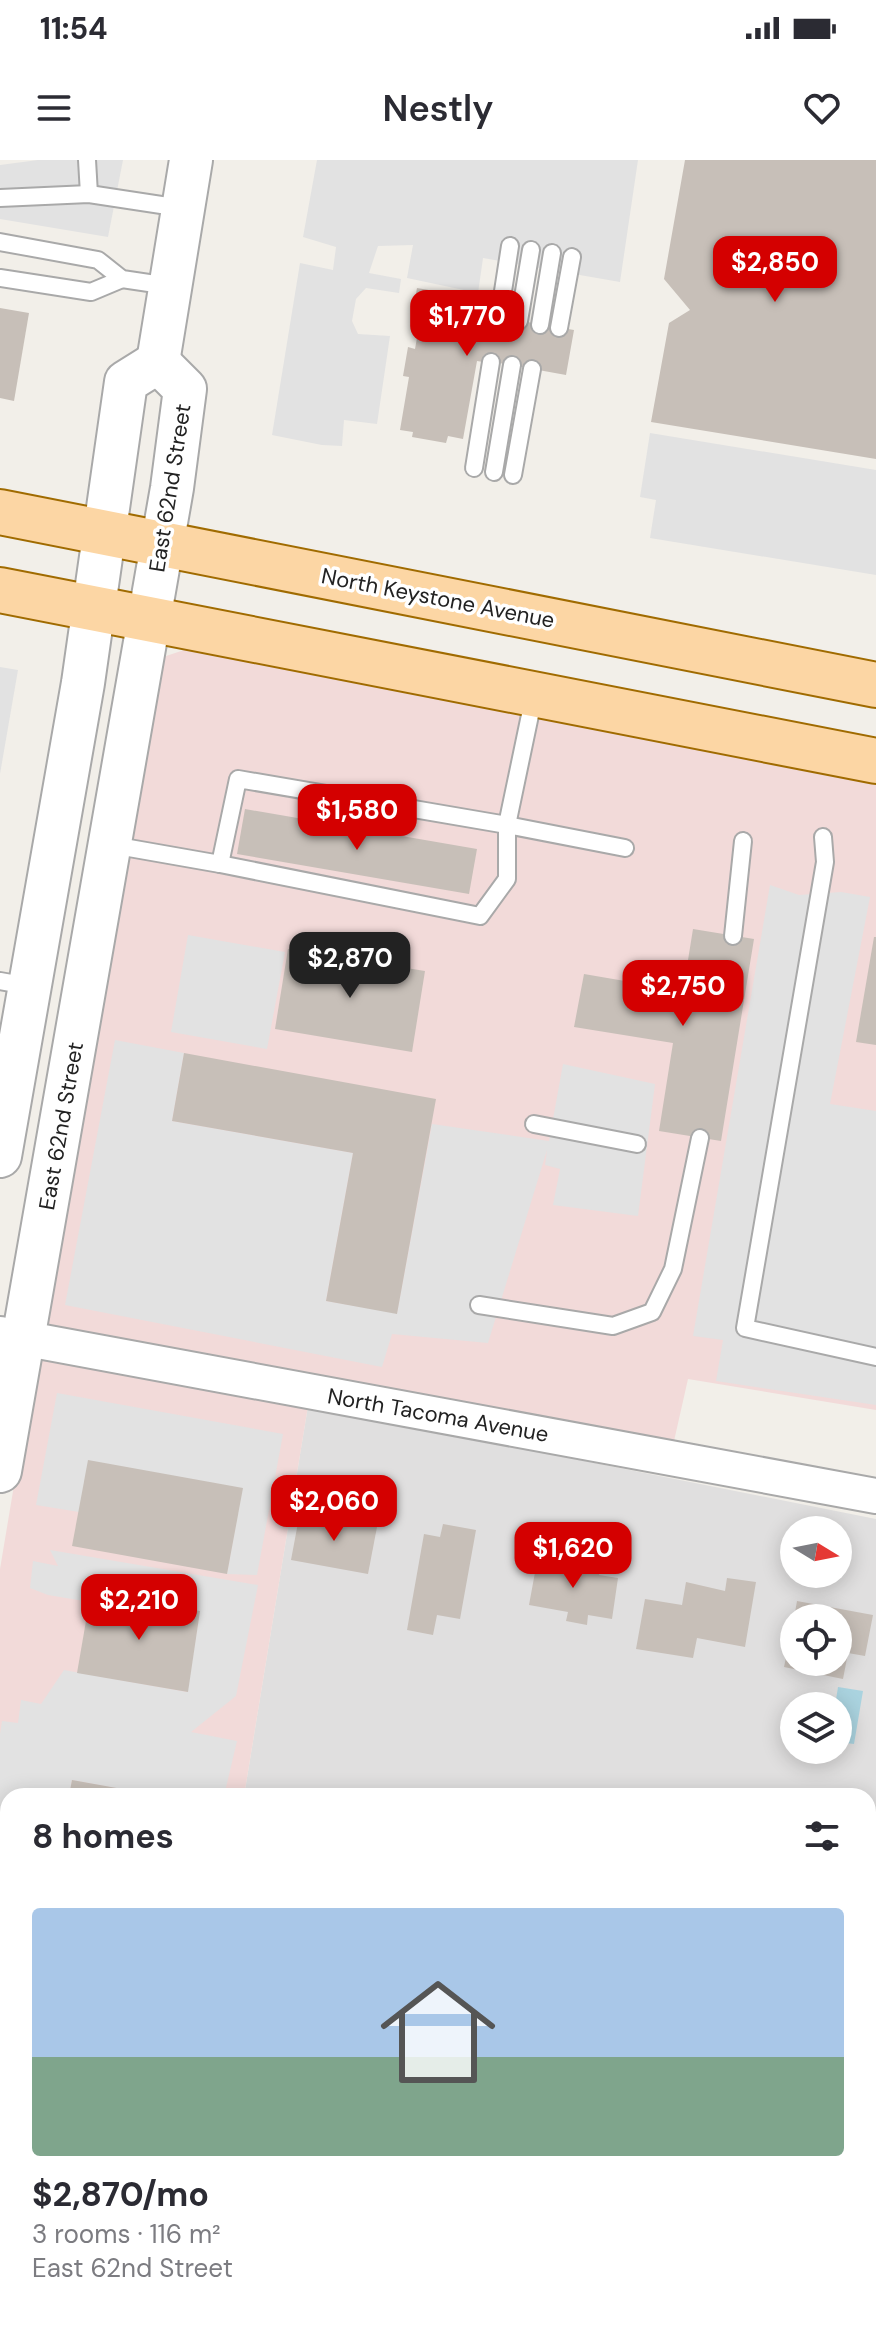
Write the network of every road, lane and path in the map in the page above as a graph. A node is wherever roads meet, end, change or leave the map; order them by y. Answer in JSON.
{"nodes":[{"id":1,"x":87,"y":160,"type":"edge"},
{"id":2,"x":191,"y":160,"type":"edge"},
{"id":3,"x":89,"y":194,"type":"junction"},
{"id":4,"x":0,"y":198,"type":"edge"},
{"id":5,"x":184,"y":208,"type":"junction"},
{"id":6,"x":0,"y":242,"type":"edge"},
{"id":7,"x":510,"y":246,"type":"dead end"},
{"id":8,"x":531,"y":250,"type":"dead end"},
{"id":9,"x":552,"y":253,"type":"dead end"},
{"id":10,"x":572,"y":257,"type":"dead end"},
{"id":11,"x":0,"y":278,"type":"edge"},
{"id":12,"x":122,"y":279,"type":"junction"},
{"id":13,"x":171,"y":286,"type":"junction"},
{"id":14,"x":499,"y":317,"type":"dead end"},
{"id":15,"x":519,"y":321,"type":"dead end"},
{"id":16,"x":540,"y":325,"type":"dead end"},
{"id":17,"x":559,"y":328,"type":"dead end"},
{"id":18,"x":158,"y":362,"type":"junction"},
{"id":19,"x":491,"y":362,"type":"dead end"},
{"id":20,"x":512,"y":365,"type":"dead end"},
{"id":21,"x":532,"y":369,"type":"dead end"},
{"id":22,"x":474,"y":468,"type":"dead end"},
{"id":23,"x":494,"y":472,"type":"dead end"},
{"id":24,"x":513,"y":475,"type":"dead end"},
{"id":25,"x":0,"y":512,"type":"edge"},
{"id":26,"x":104,"y":533,"type":"junction"},
{"id":27,"x":162,"y":544,"type":"junction"},
{"id":28,"x":0,"y":590,"type":"edge"},
{"id":29,"x":93,"y":607,"type":"junction"},
{"id":30,"x":150,"y":619,"type":"junction"},
{"id":31,"x":876,"y":685,"type":"edge"},
{"id":32,"x":534,"y":695,"type":"junction"},
{"id":33,"x":876,"y":761,"type":"edge"},
{"id":34,"x":507,"y":825,"type":"junction"},
{"id":35,"x":823,"y":837,"type":"dead end"},
{"id":36,"x":743,"y":841,"type":"dead end"},
{"id":37,"x":110,"y":845,"type":"junction"},
{"id":38,"x":625,"y":848,"type":"dead end"},
{"id":39,"x":220,"y":864,"type":"junction"},
{"id":40,"x":733,"y":936,"type":"dead end"},
{"id":41,"x":15,"y":984,"type":"edge"},
{"id":42,"x":534,"y":1124,"type":"dead end"},
{"id":43,"x":700,"y":1138,"type":"dead end"},
{"id":44,"x":637,"y":1144,"type":"dead end"},
{"id":45,"x":0,"y":1156,"type":"edge"},
{"id":46,"x":479,"y":1305,"type":"dead end"},
{"id":47,"x":12,"y":1336,"type":"edge"},
{"id":48,"x":876,"y":1357,"type":"edge"},
{"id":49,"x":0,"y":1471,"type":"edge"},
{"id":50,"x":876,"y":1496,"type":"edge"}],
"edges":[{"from":1,"to":3,"type":"lane"},
{"from":2,"to":5,"type":"street"},
{"from":3,"to":4,"type":"lane"},
{"from":3,"to":5,"type":"lane"},
{"from":5,"to":13,"type":"street"},
{"from":6,"to":12,"type":"lane"},
{"from":7,"to":14,"type":"lane"},
{"from":8,"to":15,"type":"lane"},
{"from":9,"to":16,"type":"lane"},
{"from":10,"to":17,"type":"lane"},
{"from":11,"to":12,"type":"lane"},
{"from":12,"to":13,"type":"lane"},
{"from":13,"to":18,"type":"street"},
{"from":18,"to":26,"type":"street"},
{"from":18,"to":27,"type":"street","name":"East 62nd Street"},
{"from":19,"to":22,"type":"lane"},
{"from":20,"to":23,"type":"lane"},
{"from":21,"to":24,"type":"lane"},
{"from":25,"to":26,"type":"main road","name":"North Keystone Avenue"},
{"from":26,"to":27,"type":"main road","name":"North Keystone Avenue"},
{"from":26,"to":29,"type":"street"},
{"from":27,"to":30,"type":"street","name":"East 62nd Street"},
{"from":27,"to":31,"type":"main road","name":"North Keystone Avenue"},
{"from":28,"to":29,"type":"main road"},
{"from":29,"to":30,"type":"main road"},
{"from":29,"to":41,"type":"street"},
{"from":30,"to":32,"type":"main road"},
{"from":30,"to":37,"type":"street","name":"East 62nd Street"},
{"from":32,"to":33,"type":"main road"},
{"from":32,"to":34,"type":"lane"},
{"from":34,"to":38,"type":"lane"},
{"from":34,"to":39,"type":"lane"},
{"from":34,"to":39,"type":"lane"},
{"from":35,"to":48,"type":"lane"},
{"from":36,"to":40,"type":"lane"},
{"from":37,"to":39,"type":"lane"},
{"from":37,"to":47,"type":"street","name":"East 62nd Street"},
{"from":41,"to":45,"type":"street"},
{"from":42,"to":44,"type":"lane"},
{"from":43,"to":46,"type":"lane"},
{"from":47,"to":49,"type":"street","name":"East 62nd Street"},
{"from":47,"to":50,"type":"street","name":"North Tacoma Avenue"}]}
